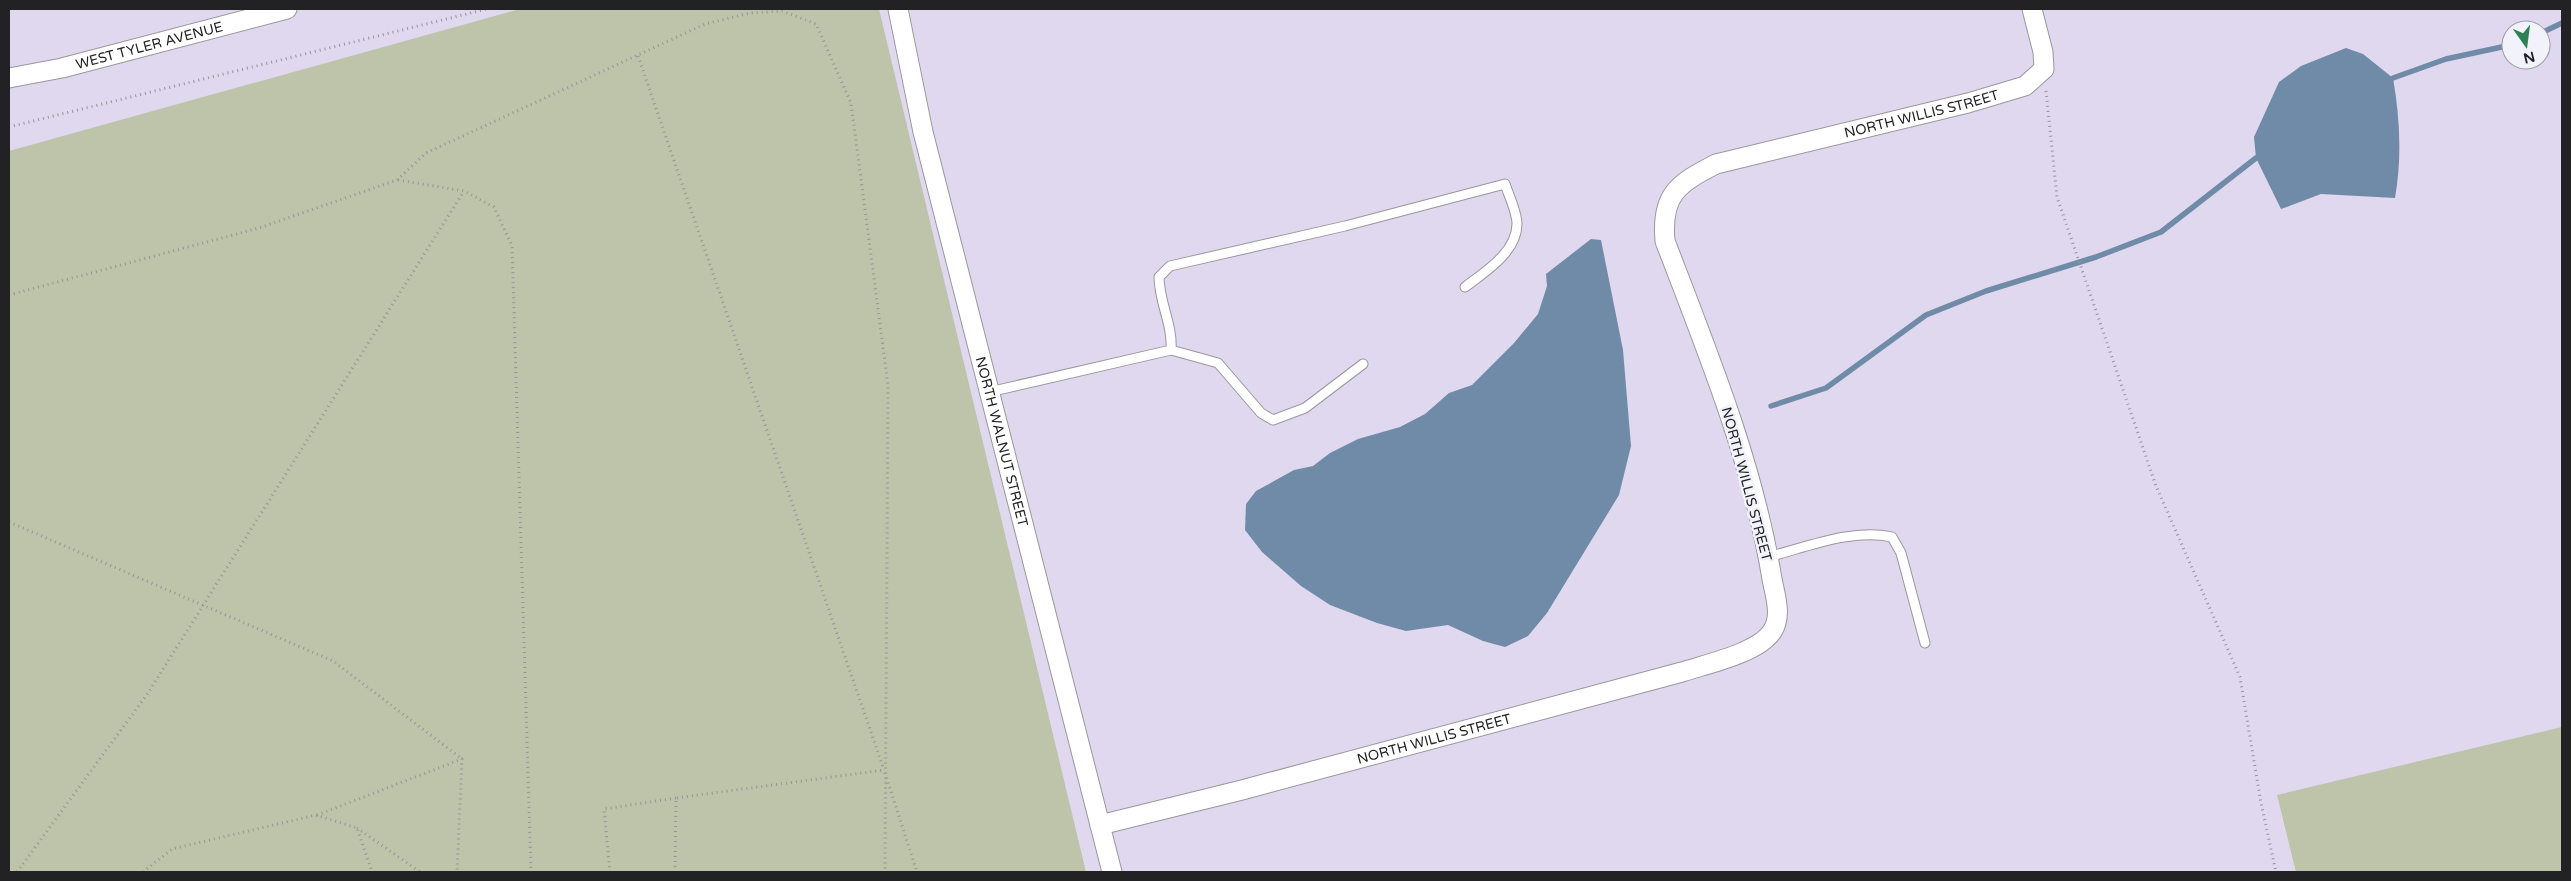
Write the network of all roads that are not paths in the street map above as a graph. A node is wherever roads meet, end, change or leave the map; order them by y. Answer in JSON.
{"nodes":[{"id":1,"x":287,"y":9,"type":"edge"},
{"id":2,"x":898,"y":9,"type":"edge"},
{"id":3,"x":2032,"y":9,"type":"edge"},
{"id":4,"x":9,"y":78,"type":"edge"},
{"id":5,"x":1465,"y":287,"type":"dead end"},
{"id":6,"x":1171,"y":350,"type":"junction"},
{"id":7,"x":1363,"y":364,"type":"dead end"},
{"id":8,"x":989,"y":392,"type":"junction"},
{"id":9,"x":1768,"y":557,"type":"junction"},
{"id":10,"x":1925,"y":643,"type":"dead end"},
{"id":11,"x":1100,"y":825,"type":"junction"},
{"id":12,"x":1112,"y":872,"type":"edge"}],
"edges":[{"from":1,"to":4,"type":"street","name":"WEST TYLER AVENUE"},
{"from":2,"to":8,"type":"street","name":"NORTH WALNUT STREET"},
{"from":3,"to":9,"type":"street","name":"NORTH WILLIS STREET"},
{"from":5,"to":6,"type":"lane"},
{"from":6,"to":7,"type":"lane"},
{"from":6,"to":8,"type":"lane"},
{"from":8,"to":11,"type":"street","name":"NORTH WALNUT STREET"},
{"from":9,"to":10,"type":"lane"},
{"from":9,"to":11,"type":"street","name":"NORTH WILLIS STREET"},
{"from":11,"to":12,"type":"street","name":"NORTH WALNUT STREET"}]}
